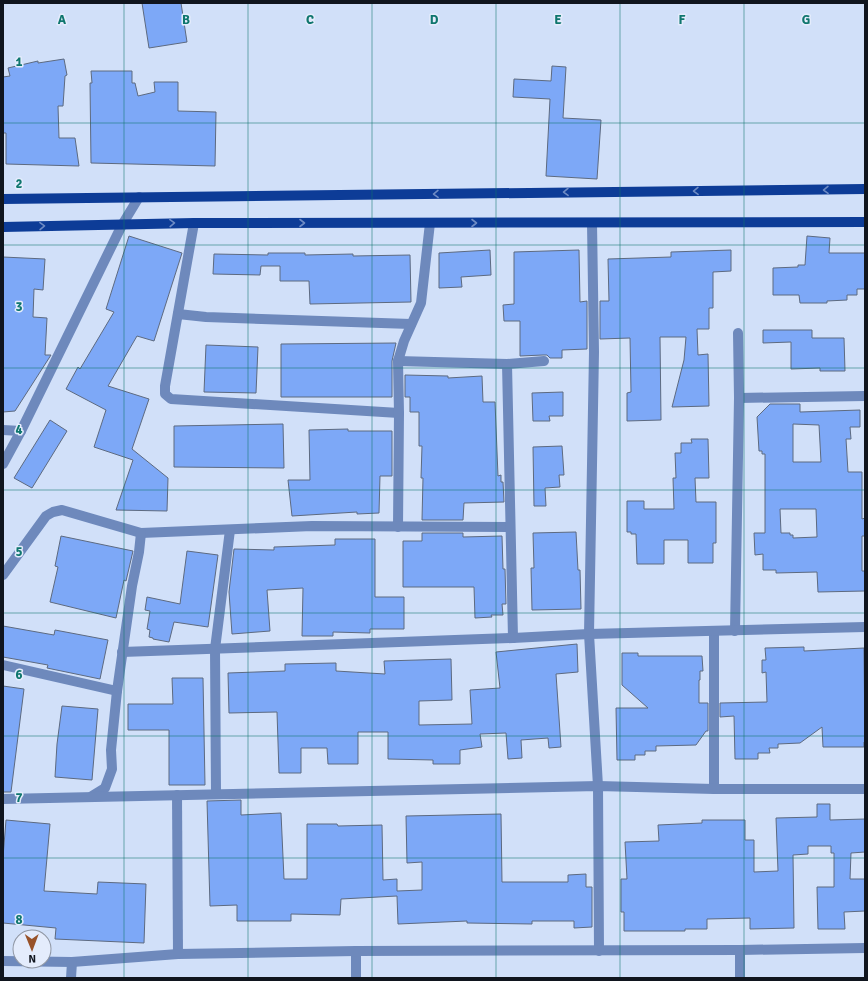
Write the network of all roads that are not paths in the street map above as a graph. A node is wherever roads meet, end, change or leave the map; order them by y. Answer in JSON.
{"nodes":[{"id":1,"x":865,"y":189,"type":"edge"},
{"id":2,"x":139,"y":197,"type":"junction"},
{"id":3,"x":3,"y":199,"type":"edge"},
{"id":4,"x":194,"y":222,"type":"junction"},
{"id":5,"x":865,"y":222,"type":"edge"},
{"id":6,"x":430,"y":223,"type":"junction"},
{"id":7,"x":592,"y":223,"type":"junction"},
{"id":8,"x":122,"y":225,"type":"junction"},
{"id":9,"x":3,"y":227,"type":"edge"},
{"id":10,"x":178,"y":314,"type":"junction"},
{"id":11,"x":411,"y":324,"type":"junction"},
{"id":12,"x":738,"y":333,"type":"dead end"},
{"id":13,"x":398,"y":361,"type":"junction"},
{"id":14,"x":544,"y":361,"type":"dead end"},
{"id":15,"x":507,"y":364,"type":"junction"},
{"id":16,"x":865,"y":396,"type":"edge"},
{"id":17,"x":739,"y":398,"type":"junction"},
{"id":18,"x":399,"y":413,"type":"junction"},
{"id":19,"x":3,"y":430,"type":"edge"},
{"id":20,"x":21,"y":431,"type":"junction"},
{"id":21,"x":3,"y":464,"type":"edge"},
{"id":22,"x":398,"y":527,"type":"junction"},
{"id":23,"x":510,"y":527,"type":"junction"},
{"id":24,"x":230,"y":530,"type":"junction"},
{"id":25,"x":141,"y":533,"type":"junction"},
{"id":26,"x":3,"y":575,"type":"edge"},
{"id":27,"x":865,"y":627,"type":"edge"},
{"id":28,"x":714,"y":631,"type":"junction"},
{"id":29,"x":735,"y":631,"type":"junction"},
{"id":30,"x":589,"y":634,"type":"junction"},
{"id":31,"x":513,"y":638,"type":"junction"},
{"id":32,"x":215,"y":649,"type":"junction"},
{"id":33,"x":122,"y":652,"type":"junction"},
{"id":34,"x":3,"y":665,"type":"edge"},
{"id":35,"x":117,"y":691,"type":"junction"},
{"id":36,"x":598,"y":786,"type":"junction"},
{"id":37,"x":714,"y":789,"type":"junction"},
{"id":38,"x":865,"y":789,"type":"edge"},
{"id":39,"x":216,"y":794,"type":"junction"},
{"id":40,"x":177,"y":795,"type":"junction"},
{"id":41,"x":91,"y":797,"type":"junction"},
{"id":42,"x":3,"y":799,"type":"edge"},
{"id":43,"x":865,"y":948,"type":"edge"},
{"id":44,"x":740,"y":950,"type":"junction"},
{"id":45,"x":356,"y":951,"type":"junction"},
{"id":46,"x":599,"y":951,"type":"junction"},
{"id":47,"x":178,"y":954,"type":"junction"},
{"id":48,"x":3,"y":961,"type":"edge"},
{"id":49,"x":72,"y":962,"type":"junction"},
{"id":50,"x":71,"y":978,"type":"edge"},
{"id":51,"x":356,"y":978,"type":"edge"},
{"id":52,"x":740,"y":978,"type":"edge"}],
"edges":[{"from":1,"to":2,"type":"main road","one_way":true},
{"from":2,"to":3,"type":"main road"},
{"from":2,"to":8,"type":"street"},
{"from":4,"to":6,"type":"main road","one_way":true},
{"from":8,"to":4,"type":"main road","one_way":true},
{"from":4,"to":10,"type":"street"},
{"from":5,"to":7,"type":"main road"},
{"from":6,"to":7,"type":"main road","one_way":true},
{"from":6,"to":11,"type":"street"},
{"from":7,"to":30,"type":"street"},
{"from":9,"to":8,"type":"main road","one_way":true},
{"from":8,"to":20,"type":"street"},
{"from":10,"to":11,"type":"street"},
{"from":10,"to":18,"type":"street"},
{"from":11,"to":13,"type":"street"},
{"from":12,"to":17,"type":"street"},
{"from":13,"to":15,"type":"street"},
{"from":13,"to":18,"type":"street"},
{"from":14,"to":15,"type":"street"},
{"from":15,"to":23,"type":"street"},
{"from":16,"to":17,"type":"street"},
{"from":17,"to":29,"type":"street"},
{"from":18,"to":22,"type":"street"},
{"from":19,"to":20,"type":"street"},
{"from":20,"to":21,"type":"street"},
{"from":22,"to":23,"type":"street"},
{"from":22,"to":24,"type":"street"},
{"from":23,"to":31,"type":"street"},
{"from":24,"to":25,"type":"street"},
{"from":24,"to":32,"type":"street"},
{"from":25,"to":26,"type":"street"},
{"from":25,"to":33,"type":"street"},
{"from":27,"to":29,"type":"street"},
{"from":28,"to":29,"type":"street"},
{"from":28,"to":30,"type":"street"},
{"from":28,"to":37,"type":"street"},
{"from":30,"to":31,"type":"street"},
{"from":30,"to":36,"type":"street"},
{"from":31,"to":32,"type":"street"},
{"from":32,"to":33,"type":"street"},
{"from":32,"to":39,"type":"street"},
{"from":33,"to":35,"type":"street"},
{"from":34,"to":35,"type":"street"},
{"from":35,"to":41,"type":"street"},
{"from":36,"to":37,"type":"street"},
{"from":36,"to":39,"type":"street"},
{"from":36,"to":46,"type":"street"},
{"from":37,"to":38,"type":"street"},
{"from":39,"to":40,"type":"street"},
{"from":40,"to":41,"type":"street"},
{"from":40,"to":47,"type":"street"},
{"from":41,"to":42,"type":"street"},
{"from":43,"to":44,"type":"street"},
{"from":44,"to":46,"type":"street"},
{"from":44,"to":52,"type":"street"},
{"from":45,"to":46,"type":"street"},
{"from":45,"to":47,"type":"street"},
{"from":45,"to":51,"type":"street"},
{"from":47,"to":49,"type":"street"},
{"from":48,"to":49,"type":"street"},
{"from":49,"to":50,"type":"street"}]}
